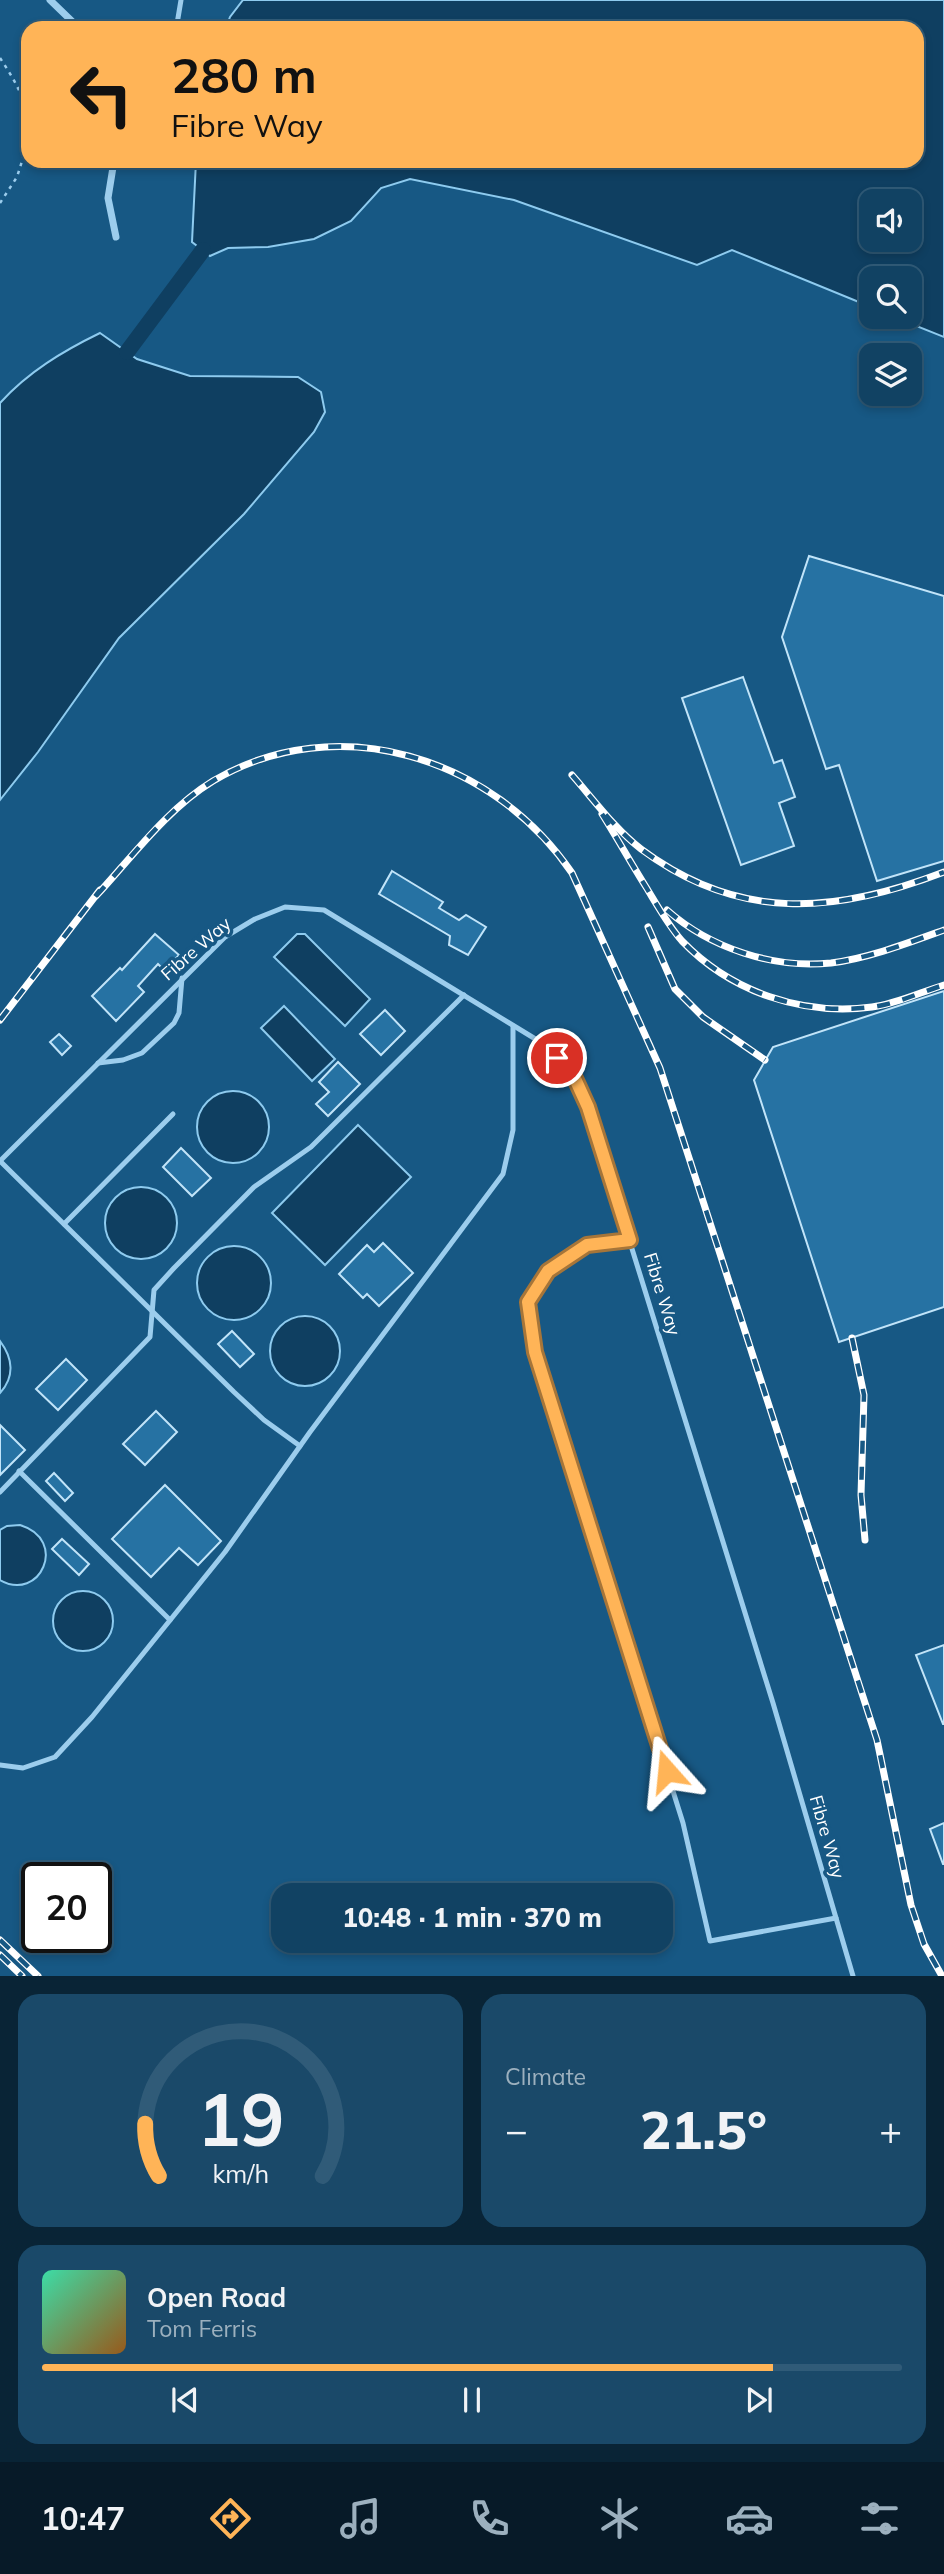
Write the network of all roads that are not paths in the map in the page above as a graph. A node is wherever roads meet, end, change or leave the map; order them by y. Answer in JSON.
{"nodes":[{"id":1,"x":50,"y":0,"type":"edge"},
{"id":2,"x":181,"y":0,"type":"edge"},
{"id":3,"x":72,"y":21,"type":"edge"},
{"id":4,"x":178,"y":21,"type":"edge"},
{"id":5,"x":113,"y":168,"type":"edge"},
{"id":6,"x":116,"y":237,"type":"dead end"},
{"id":7,"x":182,"y":978,"type":"junction"},
{"id":8,"x":464,"y":995,"type":"junction"},
{"id":9,"x":513,"y":1026,"type":"junction"},
{"id":10,"x":98,"y":1063,"type":"junction"},
{"id":11,"x":173,"y":1114,"type":"dead end"},
{"id":12,"x":0,"y":1161,"type":"edge"},
{"id":13,"x":64,"y":1224,"type":"junction"},
{"id":14,"x":630,"y":1240,"type":"junction"},
{"id":15,"x":153,"y":1313,"type":"junction"},
{"id":16,"x":300,"y":1446,"type":"junction"},
{"id":17,"x":19,"y":1471,"type":"junction"},
{"id":18,"x":0,"y":1492,"type":"edge"},
{"id":19,"x":170,"y":1620,"type":"junction"},
{"id":20,"x":0,"y":1765,"type":"edge"},
{"id":21,"x":836,"y":1918,"type":"junction"},
{"id":22,"x":853,"y":1976,"type":"edge"}],
"edges":[{"from":1,"to":3,"type":"street"},
{"from":2,"to":4,"type":"lane"},
{"from":5,"to":6,"type":"street"},
{"from":7,"to":8,"type":"lane","name":"Fibre Way"},
{"from":7,"to":10,"type":"lane","name":"Fibre Way"},
{"from":7,"to":10,"type":"lane"},
{"from":8,"to":9,"type":"lane","name":"Fibre Way"},
{"from":8,"to":15,"type":"lane"},
{"from":9,"to":14,"type":"lane","name":"Fibre Way"},
{"from":9,"to":16,"type":"lane"},
{"from":10,"to":12,"type":"lane","name":"Fibre Way"},
{"from":11,"to":13,"type":"lane"},
{"from":12,"to":13,"type":"lane"},
{"from":13,"to":15,"type":"lane"},
{"from":14,"to":21,"type":"lane","name":"Fibre Way"},
{"from":14,"to":21,"type":"lane"},
{"from":15,"to":16,"type":"lane"},
{"from":15,"to":17,"type":"lane"},
{"from":16,"to":19,"type":"lane"},
{"from":17,"to":18,"type":"lane"},
{"from":17,"to":19,"type":"lane"},
{"from":19,"to":20,"type":"lane"},
{"from":21,"to":22,"type":"lane","name":"Fibre Way"}]}
